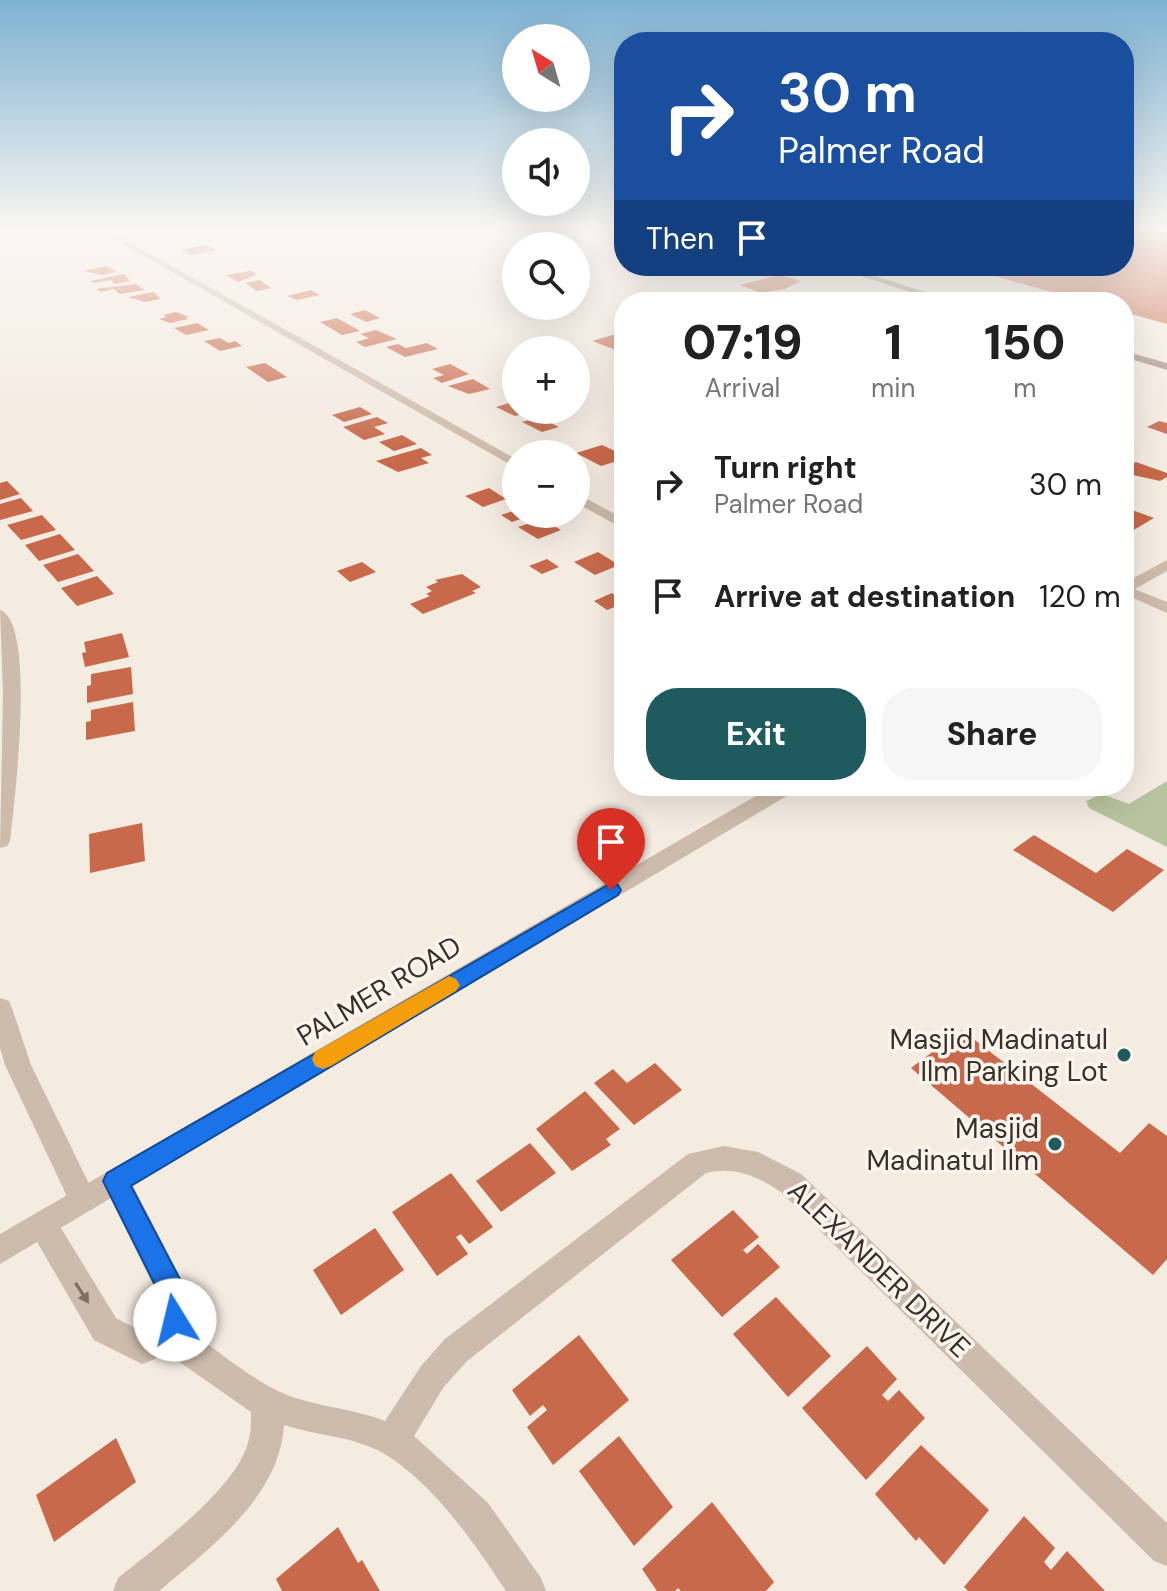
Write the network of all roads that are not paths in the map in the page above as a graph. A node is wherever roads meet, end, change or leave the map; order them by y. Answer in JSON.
{"nodes":[{"id":1,"x":230,"y":302,"type":"edge"},
{"id":2,"x":1134,"y":357,"type":"edge"},
{"id":3,"x":1167,"y":367,"type":"edge"},
{"id":4,"x":502,"y":456,"type":"edge"},
{"id":5,"x":590,"y":505,"type":"edge"},
{"id":6,"x":614,"y":519,"type":"edge"},
{"id":7,"x":1167,"y":565,"type":"edge"},
{"id":8,"x":1134,"y":584,"type":"edge"},
{"id":9,"x":1134,"y":594,"type":"edge"},
{"id":10,"x":1167,"y":608,"type":"edge"},
{"id":11,"x":0,"y":615,"type":"edge"},
{"id":12,"x":3,"y":772,"type":"edge"},
{"id":13,"x":771,"y":796,"type":"edge"},
{"id":14,"x":0,"y":841,"type":"edge"},
{"id":15,"x":0,"y":1008,"type":"edge"},
{"id":16,"x":116,"y":1181,"type":"junction"},
{"id":17,"x":83,"y":1200,"type":"junction"},
{"id":18,"x":43,"y":1225,"type":"junction"},
{"id":19,"x":0,"y":1250,"type":"edge"},
{"id":20,"x":171,"y":1337,"type":"junction"},
{"id":21,"x":268,"y":1404,"type":"junction"},
{"id":22,"x":392,"y":1440,"type":"junction"},
{"id":23,"x":1167,"y":1548,"type":"edge"},
{"id":24,"x":131,"y":1591,"type":"edge"},
{"id":25,"x":528,"y":1591,"type":"edge"}],
"edges":[{"from":1,"to":4,"type":"street"},
{"from":2,"to":3,"type":"main road"},
{"from":5,"to":6,"type":"street"},
{"from":7,"to":8,"type":"street"},
{"from":9,"to":10,"type":"street"},
{"from":11,"to":12,"type":"street"},
{"from":12,"to":14,"type":"street"},
{"from":13,"to":16,"type":"street","name":"PALMER ROAD"},
{"from":15,"to":17,"type":"street"},
{"from":16,"to":17,"type":"street","name":"PALMER ROAD"},
{"from":16,"to":20,"type":"street"},
{"from":17,"to":18,"type":"street","name":"PALMER ROAD"},
{"from":18,"to":19,"type":"street","name":"PALMER ROAD"},
{"from":18,"to":20,"type":"street","one_way":true},
{"from":20,"to":21,"type":"street"},
{"from":21,"to":22,"type":"street"},
{"from":21,"to":24,"type":"street"},
{"from":22,"to":23,"type":"street","name":"ALEXANDER DRIVE"},
{"from":22,"to":25,"type":"street"}]}
